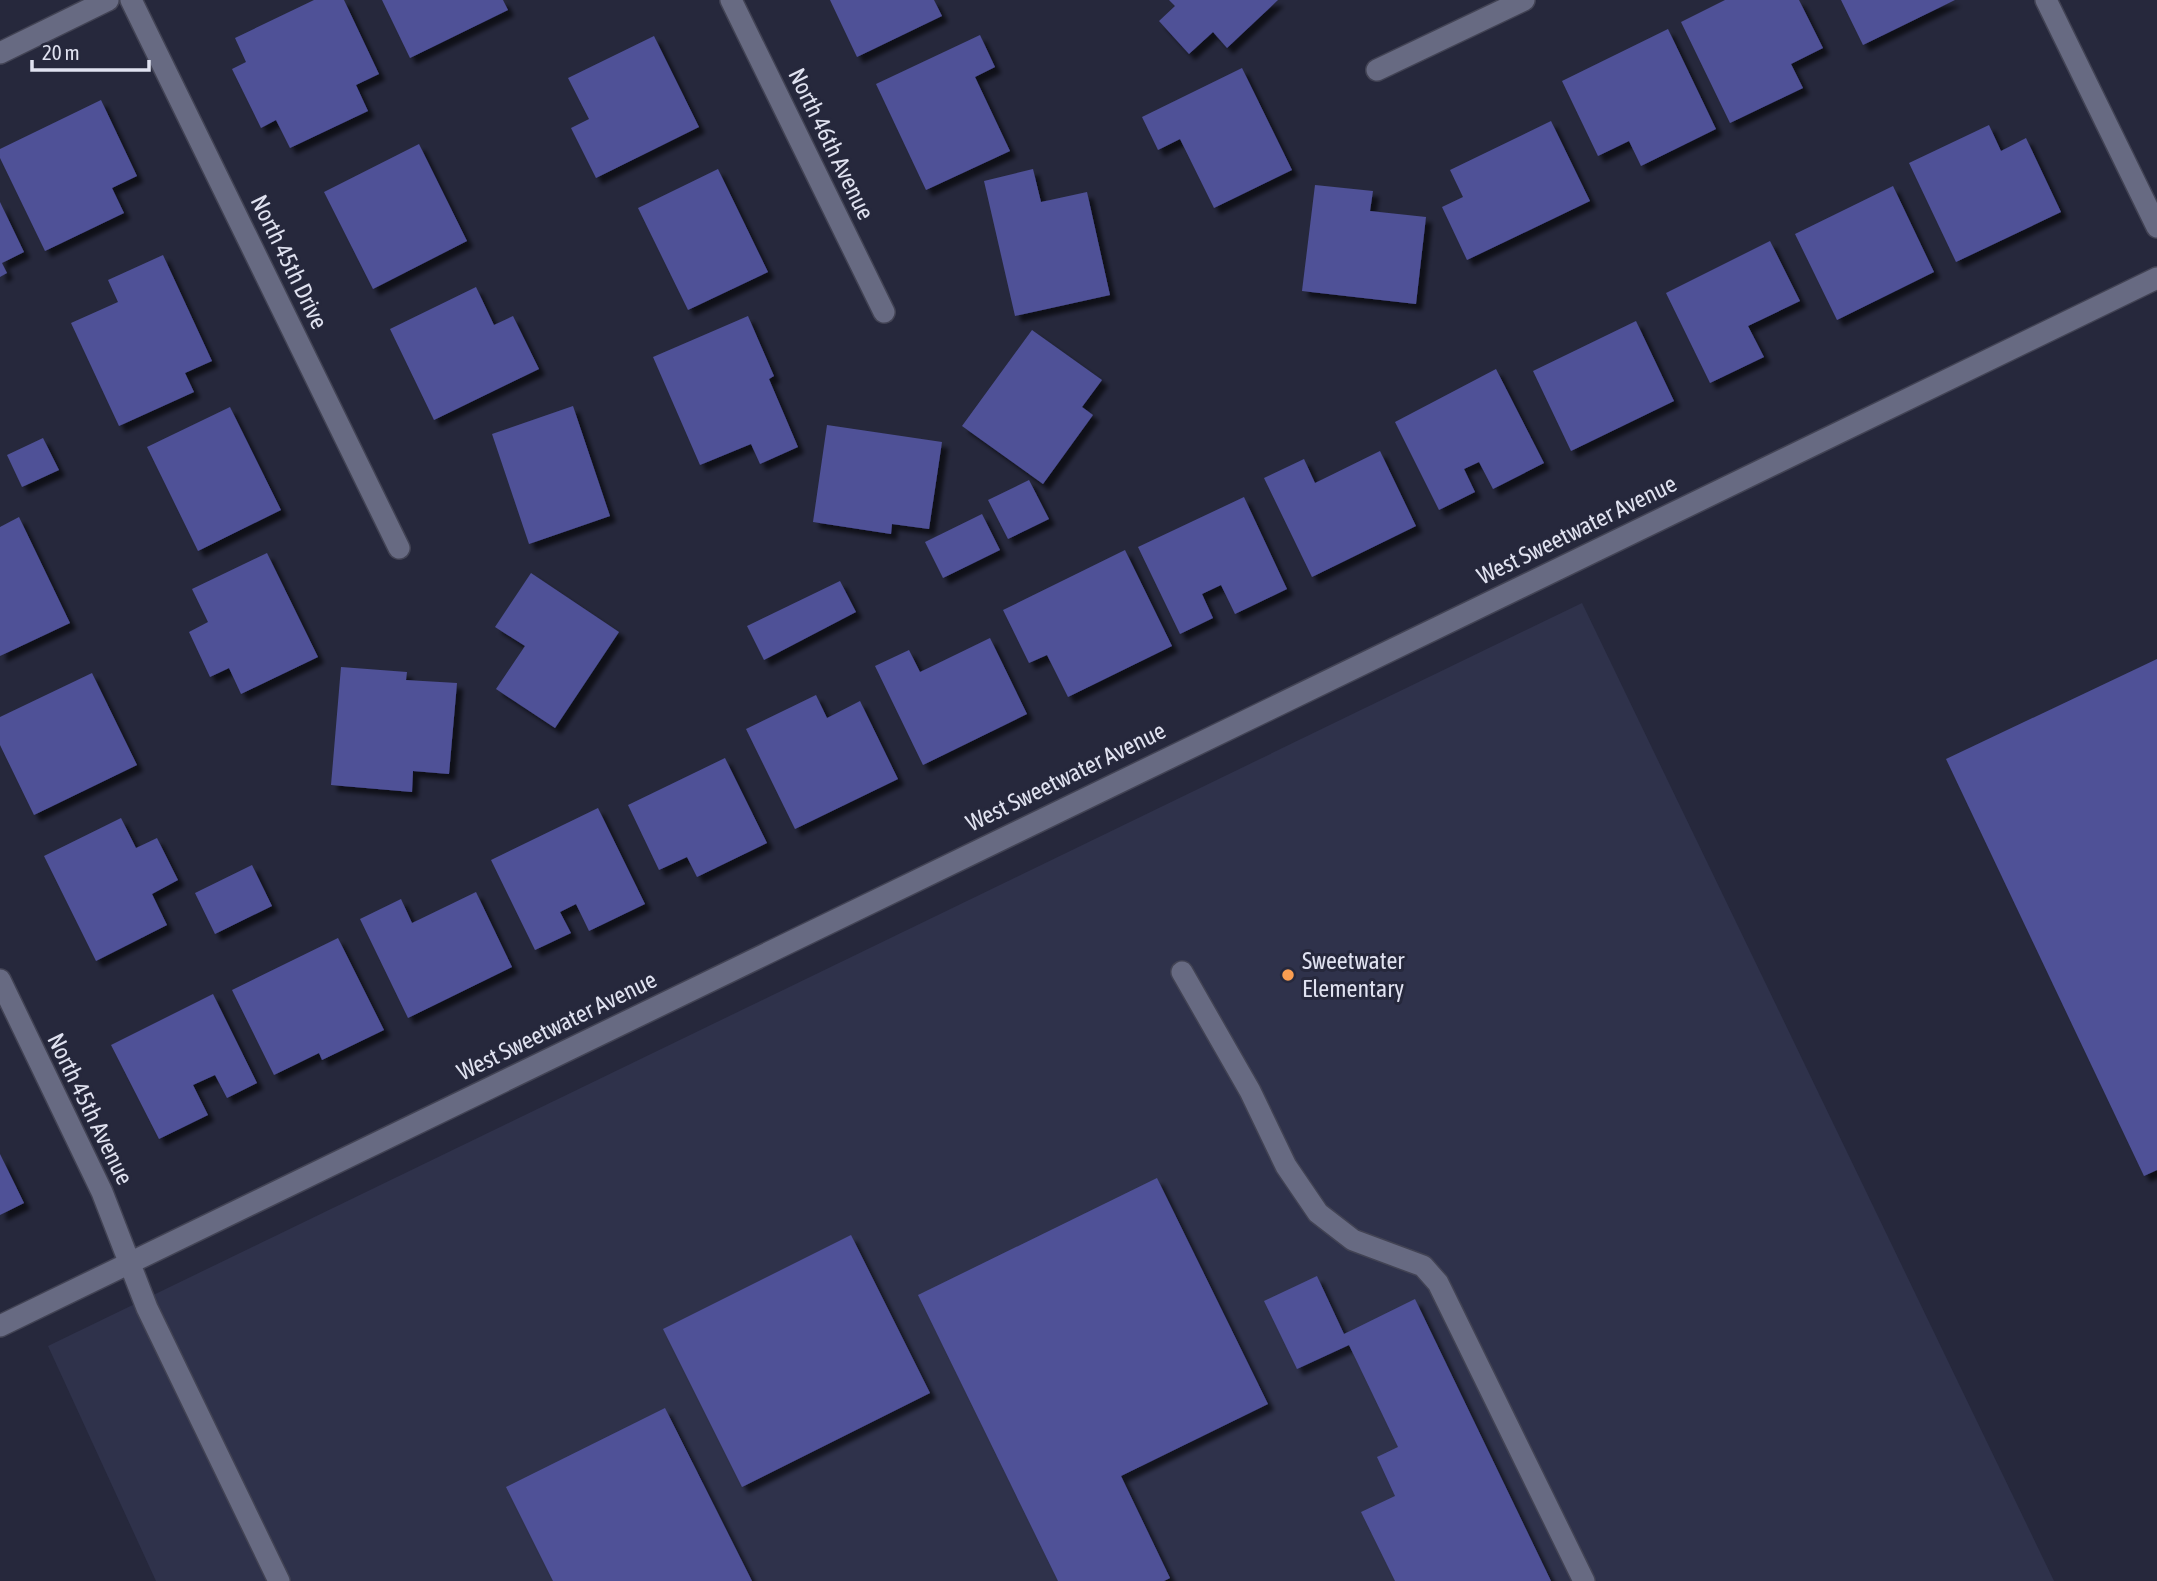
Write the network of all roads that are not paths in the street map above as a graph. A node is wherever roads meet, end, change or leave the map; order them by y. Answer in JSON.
{"nodes":[{"id":1,"x":108,"y":0,"type":"edge"},
{"id":2,"x":131,"y":0,"type":"edge"},
{"id":3,"x":731,"y":0,"type":"edge"},
{"id":4,"x":1524,"y":0,"type":"edge"},
{"id":5,"x":2046,"y":0,"type":"edge"},
{"id":6,"x":0,"y":53,"type":"edge"},
{"id":7,"x":1377,"y":70,"type":"dead end"},
{"id":8,"x":2157,"y":227,"type":"edge"},
{"id":9,"x":2157,"y":278,"type":"edge"},
{"id":10,"x":884,"y":312,"type":"dead end"},
{"id":11,"x":399,"y":548,"type":"dead end"},
{"id":12,"x":1182,"y":972,"type":"dead end"},
{"id":13,"x":0,"y":979,"type":"edge"},
{"id":14,"x":130,"y":1263,"type":"junction"},
{"id":15,"x":0,"y":1326,"type":"edge"},
{"id":16,"x":279,"y":1581,"type":"edge"},
{"id":17,"x":1584,"y":1581,"type":"edge"}],
"edges":[{"from":1,"to":6,"type":"street"},
{"from":2,"to":11,"type":"street","name":"North 45th Drive"},
{"from":3,"to":10,"type":"street","name":"North 46th Avenue"},
{"from":4,"to":7,"type":"street"},
{"from":5,"to":8,"type":"street"},
{"from":9,"to":14,"type":"street","name":"West Sweetwater Avenue"},
{"from":12,"to":17,"type":"street"},
{"from":13,"to":14,"type":"street","name":"North 45th Avenue"},
{"from":14,"to":15,"type":"street","name":"West Sweetwater Avenue"},
{"from":14,"to":16,"type":"street","name":"North 45th Avenue"}]}
